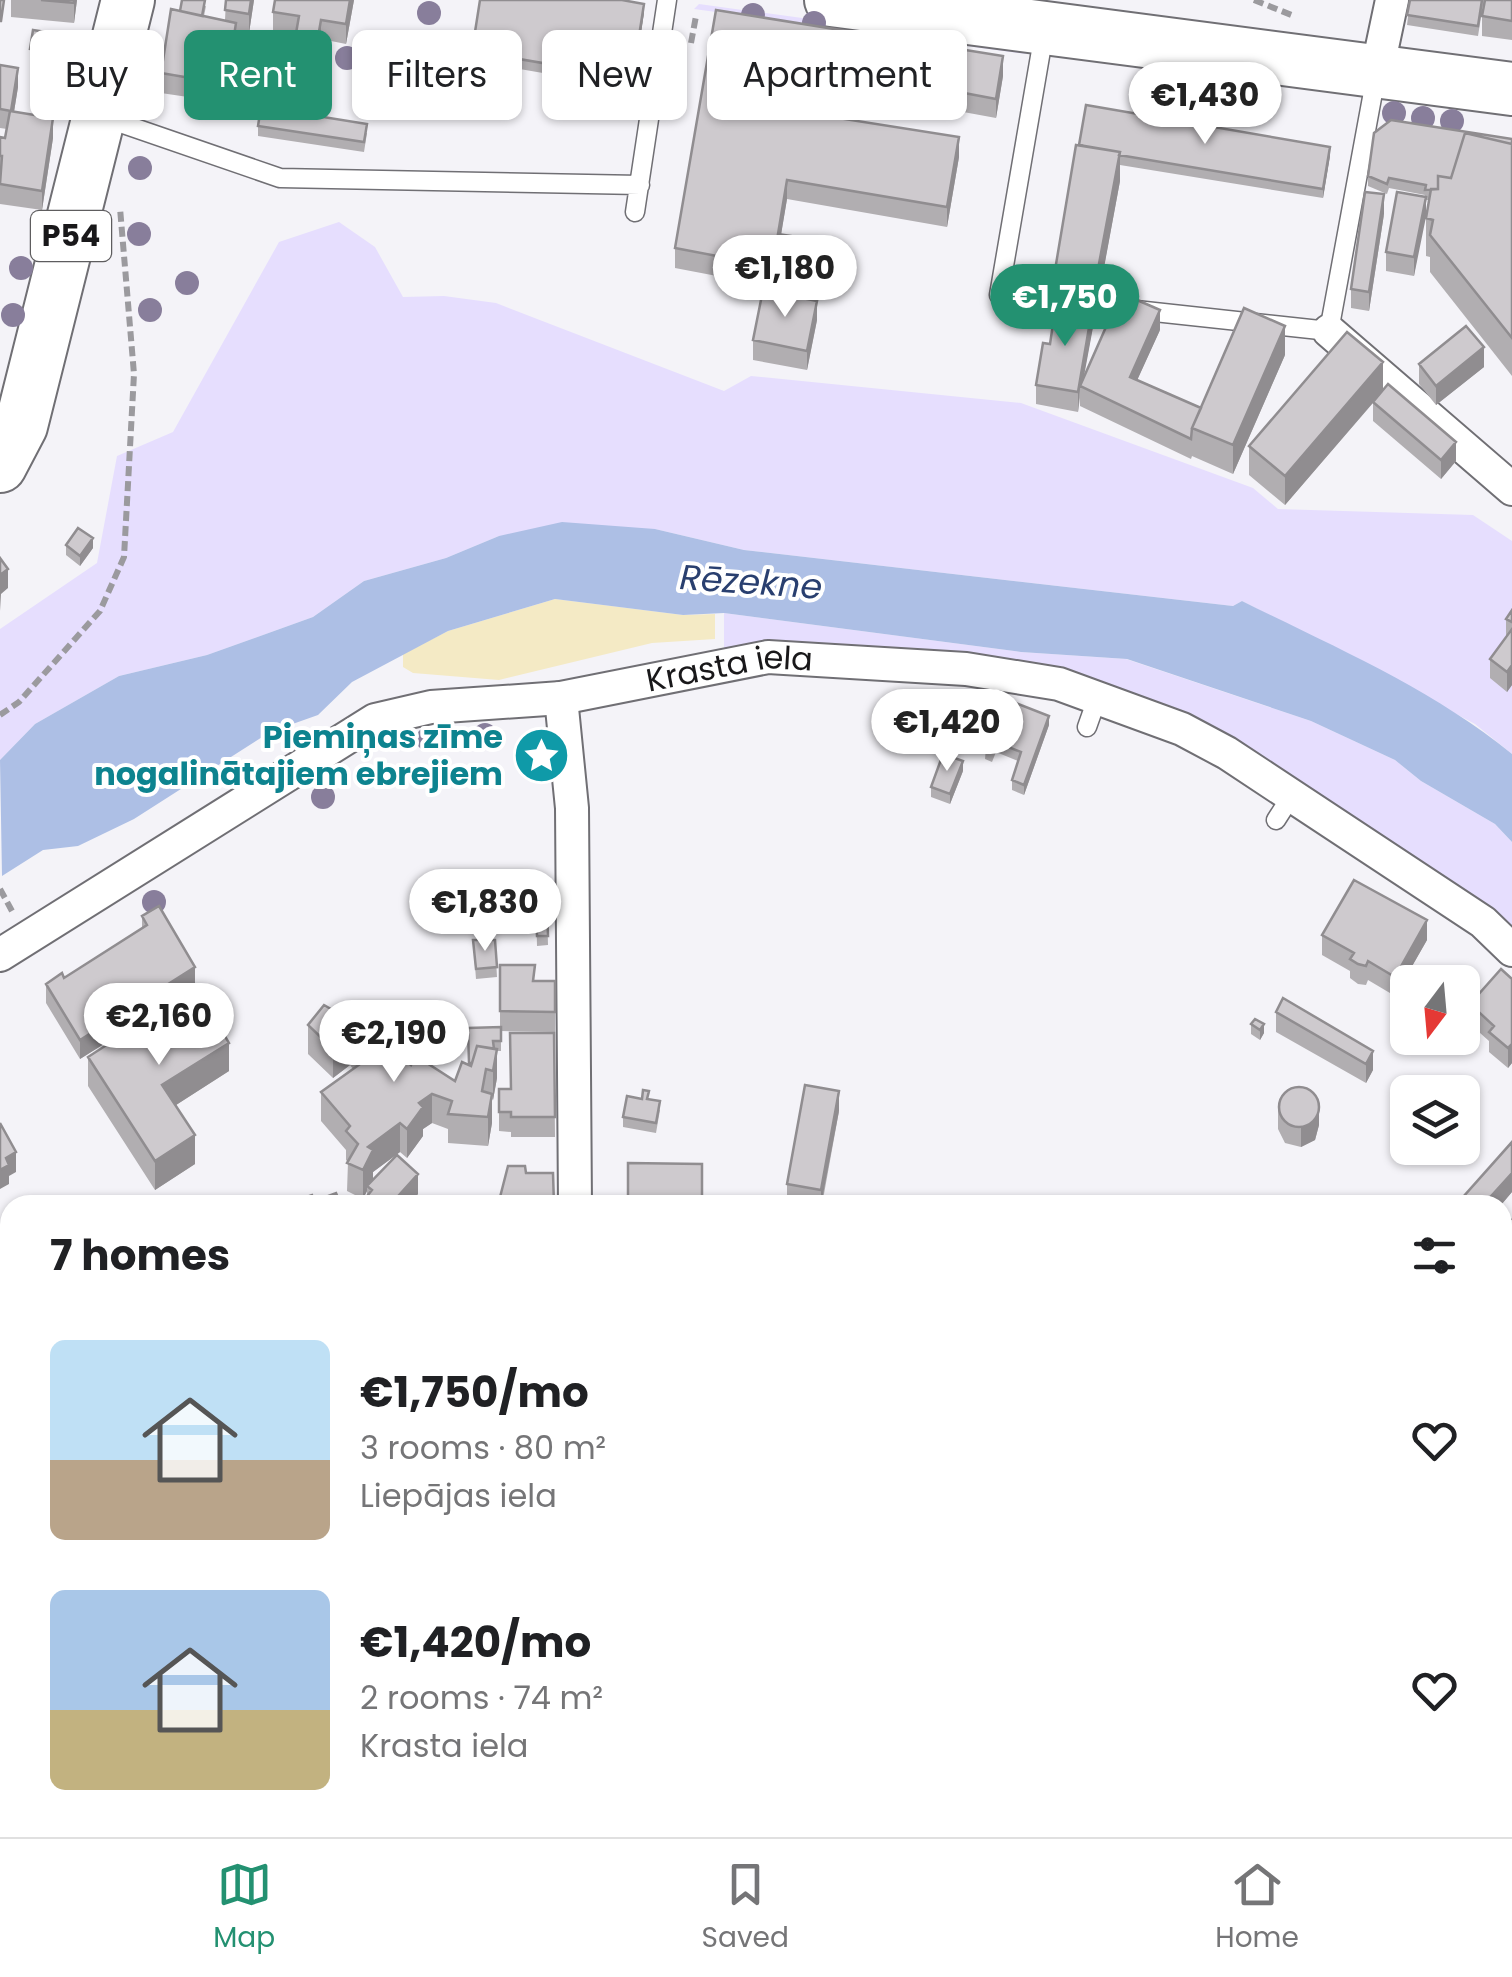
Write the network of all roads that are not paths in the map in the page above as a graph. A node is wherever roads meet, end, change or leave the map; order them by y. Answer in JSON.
{"nodes":[{"id":1,"x":128,"y":0,"type":"edge"},
{"id":2,"x":666,"y":0,"type":"edge"},
{"id":3,"x":831,"y":0,"type":"edge"},
{"id":4,"x":1392,"y":0,"type":"edge"},
{"id":5,"x":1027,"y":17,"type":"edge"},
{"id":6,"x":121,"y":30,"type":"edge"},
{"id":7,"x":1376,"y":71,"type":"junction"},
{"id":8,"x":1512,"y":89,"type":"edge"},
{"id":9,"x":101,"y":120,"type":"edge"},
{"id":10,"x":111,"y":120,"type":"edge"},
{"id":11,"x":640,"y":185,"type":"junction"},
{"id":12,"x":635,"y":212,"type":"dead end"},
{"id":13,"x":1000,"y":295,"type":"dead end"},
{"id":14,"x":1115,"y":308,"type":"edge"},
{"id":15,"x":1329,"y":331,"type":"junction"},
{"id":16,"x":0,"y":466,"type":"edge"},
{"id":17,"x":1512,"y":489,"type":"edge"},
{"id":18,"x":1098,"y":696,"type":"junction"},
{"id":19,"x":561,"y":698,"type":"junction"},
{"id":20,"x":1088,"y":727,"type":"dead end"},
{"id":21,"x":1512,"y":950,"type":"edge"},
{"id":22,"x":0,"y":955,"type":"edge"},
{"id":23,"x":575,"y":1195,"type":"edge"}],
"edges":[{"from":1,"to":6,"type":"main road","number":"P54"},
{"from":2,"to":11,"type":"lane"},
{"from":3,"to":5,"type":"main road"},
{"from":4,"to":7,"type":"street"},
{"from":5,"to":7,"type":"main road"},
{"from":5,"to":13,"type":"lane"},
{"from":7,"to":8,"type":"main road"},
{"from":7,"to":15,"type":"lane"},
{"from":9,"to":16,"type":"main road","number":"P54"},
{"from":10,"to":11,"type":"lane"},
{"from":11,"to":12,"type":"lane"},
{"from":14,"to":15,"type":"lane"},
{"from":15,"to":17,"type":"street"},
{"from":18,"to":19,"type":"street","name":"Krasta iela"},
{"from":18,"to":20,"type":"lane"},
{"from":18,"to":21,"type":"street","name":"Krasta iela"},
{"from":19,"to":22,"type":"street","name":"Krasta iela"},
{"from":19,"to":23,"type":"street"}]}
